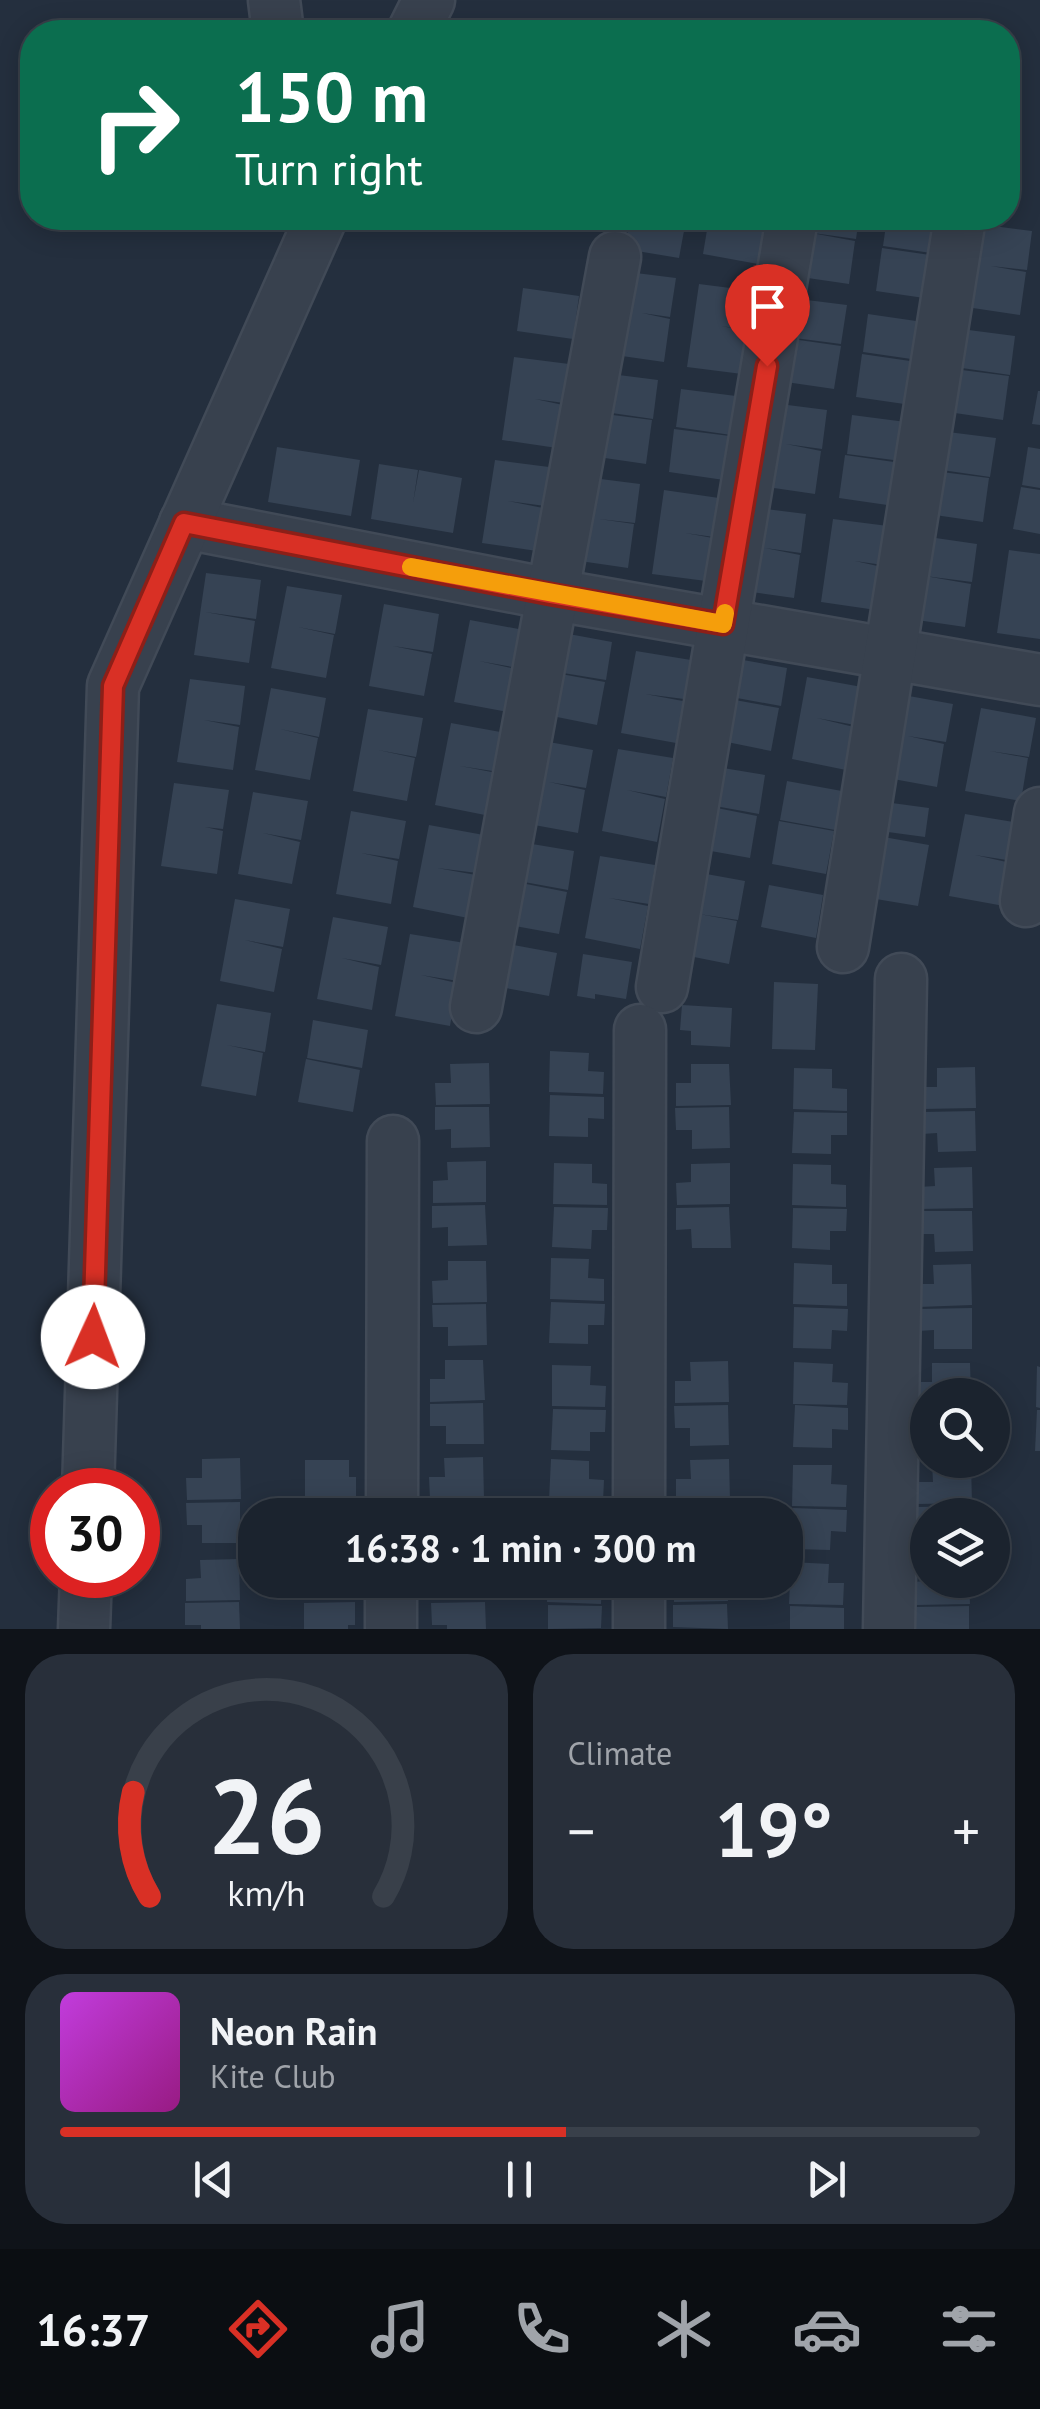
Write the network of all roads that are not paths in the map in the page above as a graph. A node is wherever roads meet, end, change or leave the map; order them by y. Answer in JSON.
{"nodes":[{"id":1,"x":308,"y":230,"type":"edge"},
{"id":2,"x":790,"y":230,"type":"edge"},
{"id":3,"x":958,"y":230,"type":"edge"},
{"id":4,"x":615,"y":257,"type":"dead end"},
{"id":5,"x":184,"y":523,"type":"junction"},
{"id":6,"x":550,"y":594,"type":"junction"},
{"id":7,"x":723,"y":624,"type":"junction"},
{"id":8,"x":890,"y":655,"type":"junction"},
{"id":9,"x":1040,"y":680,"type":"edge"},
{"id":10,"x":1040,"y":813,"type":"edge"},
{"id":11,"x":1026,"y":901,"type":"dead end"},
{"id":12,"x":844,"y":947,"type":"dead end"},
{"id":13,"x":900,"y":979,"type":"dead end"},
{"id":14,"x":476,"y":1006,"type":"dead end"},
{"id":15,"x":393,"y":1141,"type":"dead end"},
{"id":16,"x":89,"y":1468,"type":"edge"},
{"id":17,"x":392,"y":1498,"type":"edge"},
{"id":18,"x":639,"y":1498,"type":"edge"},
{"id":19,"x":85,"y":1598,"type":"edge"},
{"id":20,"x":391,"y":1598,"type":"edge"},
{"id":21,"x":639,"y":1598,"type":"edge"},
{"id":22,"x":84,"y":1629,"type":"edge"},
{"id":23,"x":391,"y":1629,"type":"edge"},
{"id":24,"x":638,"y":1629,"type":"edge"},
{"id":25,"x":889,"y":1629,"type":"edge"}],
"edges":[{"from":1,"to":5,"type":"street"},
{"from":2,"to":7,"type":"street"},
{"from":3,"to":8,"type":"street"},
{"from":4,"to":6,"type":"street"},
{"from":5,"to":6,"type":"street"},
{"from":5,"to":16,"type":"street"},
{"from":6,"to":7,"type":"street"},
{"from":6,"to":14,"type":"street"},
{"from":7,"to":8,"type":"street"},
{"from":7,"to":18,"type":"street"},
{"from":8,"to":9,"type":"street"},
{"from":8,"to":12,"type":"street"},
{"from":10,"to":11,"type":"street"},
{"from":13,"to":25,"type":"street"},
{"from":15,"to":17,"type":"street"},
{"from":19,"to":22,"type":"street"},
{"from":20,"to":23,"type":"street"},
{"from":21,"to":24,"type":"street"}]}
